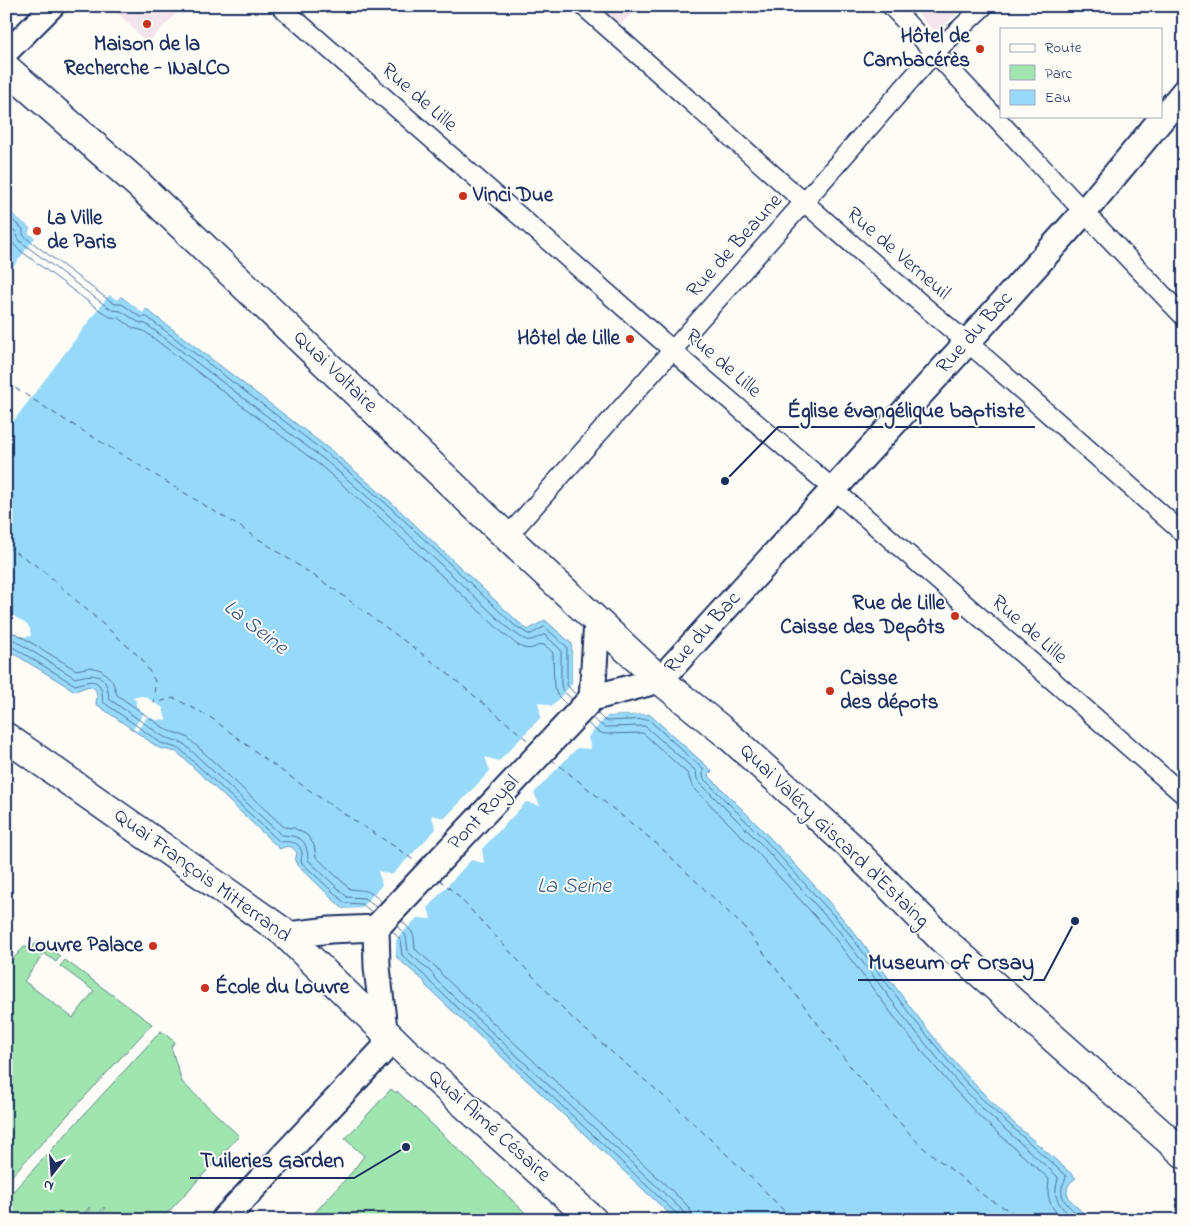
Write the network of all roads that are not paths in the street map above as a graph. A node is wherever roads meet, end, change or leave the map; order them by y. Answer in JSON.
{"nodes":[{"id":1,"x":53,"y":6,"type":"edge"},
{"id":2,"x":280,"y":6,"type":"edge"},
{"id":3,"x":583,"y":6,"type":"edge"},
{"id":4,"x":891,"y":6,"type":"edge"},
{"id":5,"x":984,"y":6,"type":"edge"},
{"id":6,"x":935,"y":52,"type":"junction"},
{"id":7,"x":6,"y":53,"type":"edge"},
{"id":8,"x":6,"y":68,"type":"edge"},
{"id":9,"x":1184,"y":92,"type":"edge"},
{"id":10,"x":804,"y":202,"type":"junction"},
{"id":11,"x":1084,"y":212,"type":"junction"},
{"id":12,"x":1184,"y":317,"type":"edge"},
{"id":13,"x":967,"y":342,"type":"junction"},
{"id":14,"x":673,"y":350,"type":"junction"},
{"id":15,"x":833,"y":489,"type":"junction"},
{"id":16,"x":1184,"y":534,"type":"edge"},
{"id":17,"x":507,"y":537,"type":"junction"},
{"id":18,"x":597,"y":621,"type":"junction"},
{"id":19,"x":660,"y":680,"type":"junction"},
{"id":20,"x":592,"y":698,"type":"junction"},
{"id":21,"x":6,"y":737,"type":"edge"},
{"id":22,"x":1184,"y":795,"type":"edge"},
{"id":23,"x":376,"y":928,"type":"junction"},
{"id":24,"x":288,"y":935,"type":"junction"},
{"id":25,"x":385,"y":1031,"type":"junction"},
{"id":26,"x":1184,"y":1154,"type":"edge"},
{"id":27,"x":225,"y":1218,"type":"dead end"},
{"id":28,"x":593,"y":1220,"type":"edge"}],
"edges":[{"from":1,"to":7,"type":"street"},
{"from":2,"to":14,"type":"street","name":"Rue de Lille"},
{"from":3,"to":10,"type":"street","name":"Rue de Verneuil"},
{"from":4,"to":6,"type":"street"},
{"from":5,"to":6,"type":"street","name":"Rue de Beaune"},
{"from":6,"to":10,"type":"street","name":"Rue de Beaune"},
{"from":6,"to":11,"type":"street"},
{"from":8,"to":17,"type":"main road","name":"Quai Voltaire"},
{"from":9,"to":11,"type":"main road","name":"Rue du Bac"},
{"from":10,"to":13,"type":"street","name":"Rue de Verneuil"},
{"from":10,"to":14,"type":"street","name":"Rue de Beaune"},
{"from":11,"to":12,"type":"street"},
{"from":11,"to":13,"type":"main road","name":"Rue du Bac"},
{"from":13,"to":15,"type":"main road","name":"Rue du Bac"},
{"from":13,"to":16,"type":"street","name":"Rue de Verneuil"},
{"from":14,"to":15,"type":"street","name":"Rue de Lille"},
{"from":14,"to":17,"type":"street","name":"Rue de Beaune"},
{"from":15,"to":19,"type":"main road","name":"Rue du Bac"},
{"from":15,"to":22,"type":"street","name":"Rue de Lille"},
{"from":17,"to":18,"type":"main road","name":"Quai Voltaire"},
{"from":18,"to":19,"type":"main road","name":"Quai Voltaire"},
{"from":18,"to":20,"type":"main road"},
{"from":19,"to":20,"type":"main road"},
{"from":19,"to":26,"type":"main road","name":"Quai Valéry Giscard d'Estaing"},
{"from":20,"to":23,"type":"main road","name":"Pont Royal"},
{"from":21,"to":24,"type":"main road","name":"Quai François Mitterrand"},
{"from":23,"to":24,"type":"main road"},
{"from":23,"to":25,"type":"main road"},
{"from":24,"to":25,"type":"main road","name":"Quai François Mitterrand"},
{"from":25,"to":27,"type":"main road"},
{"from":25,"to":28,"type":"main road","name":"Quai Aimé Césaire"}]}
